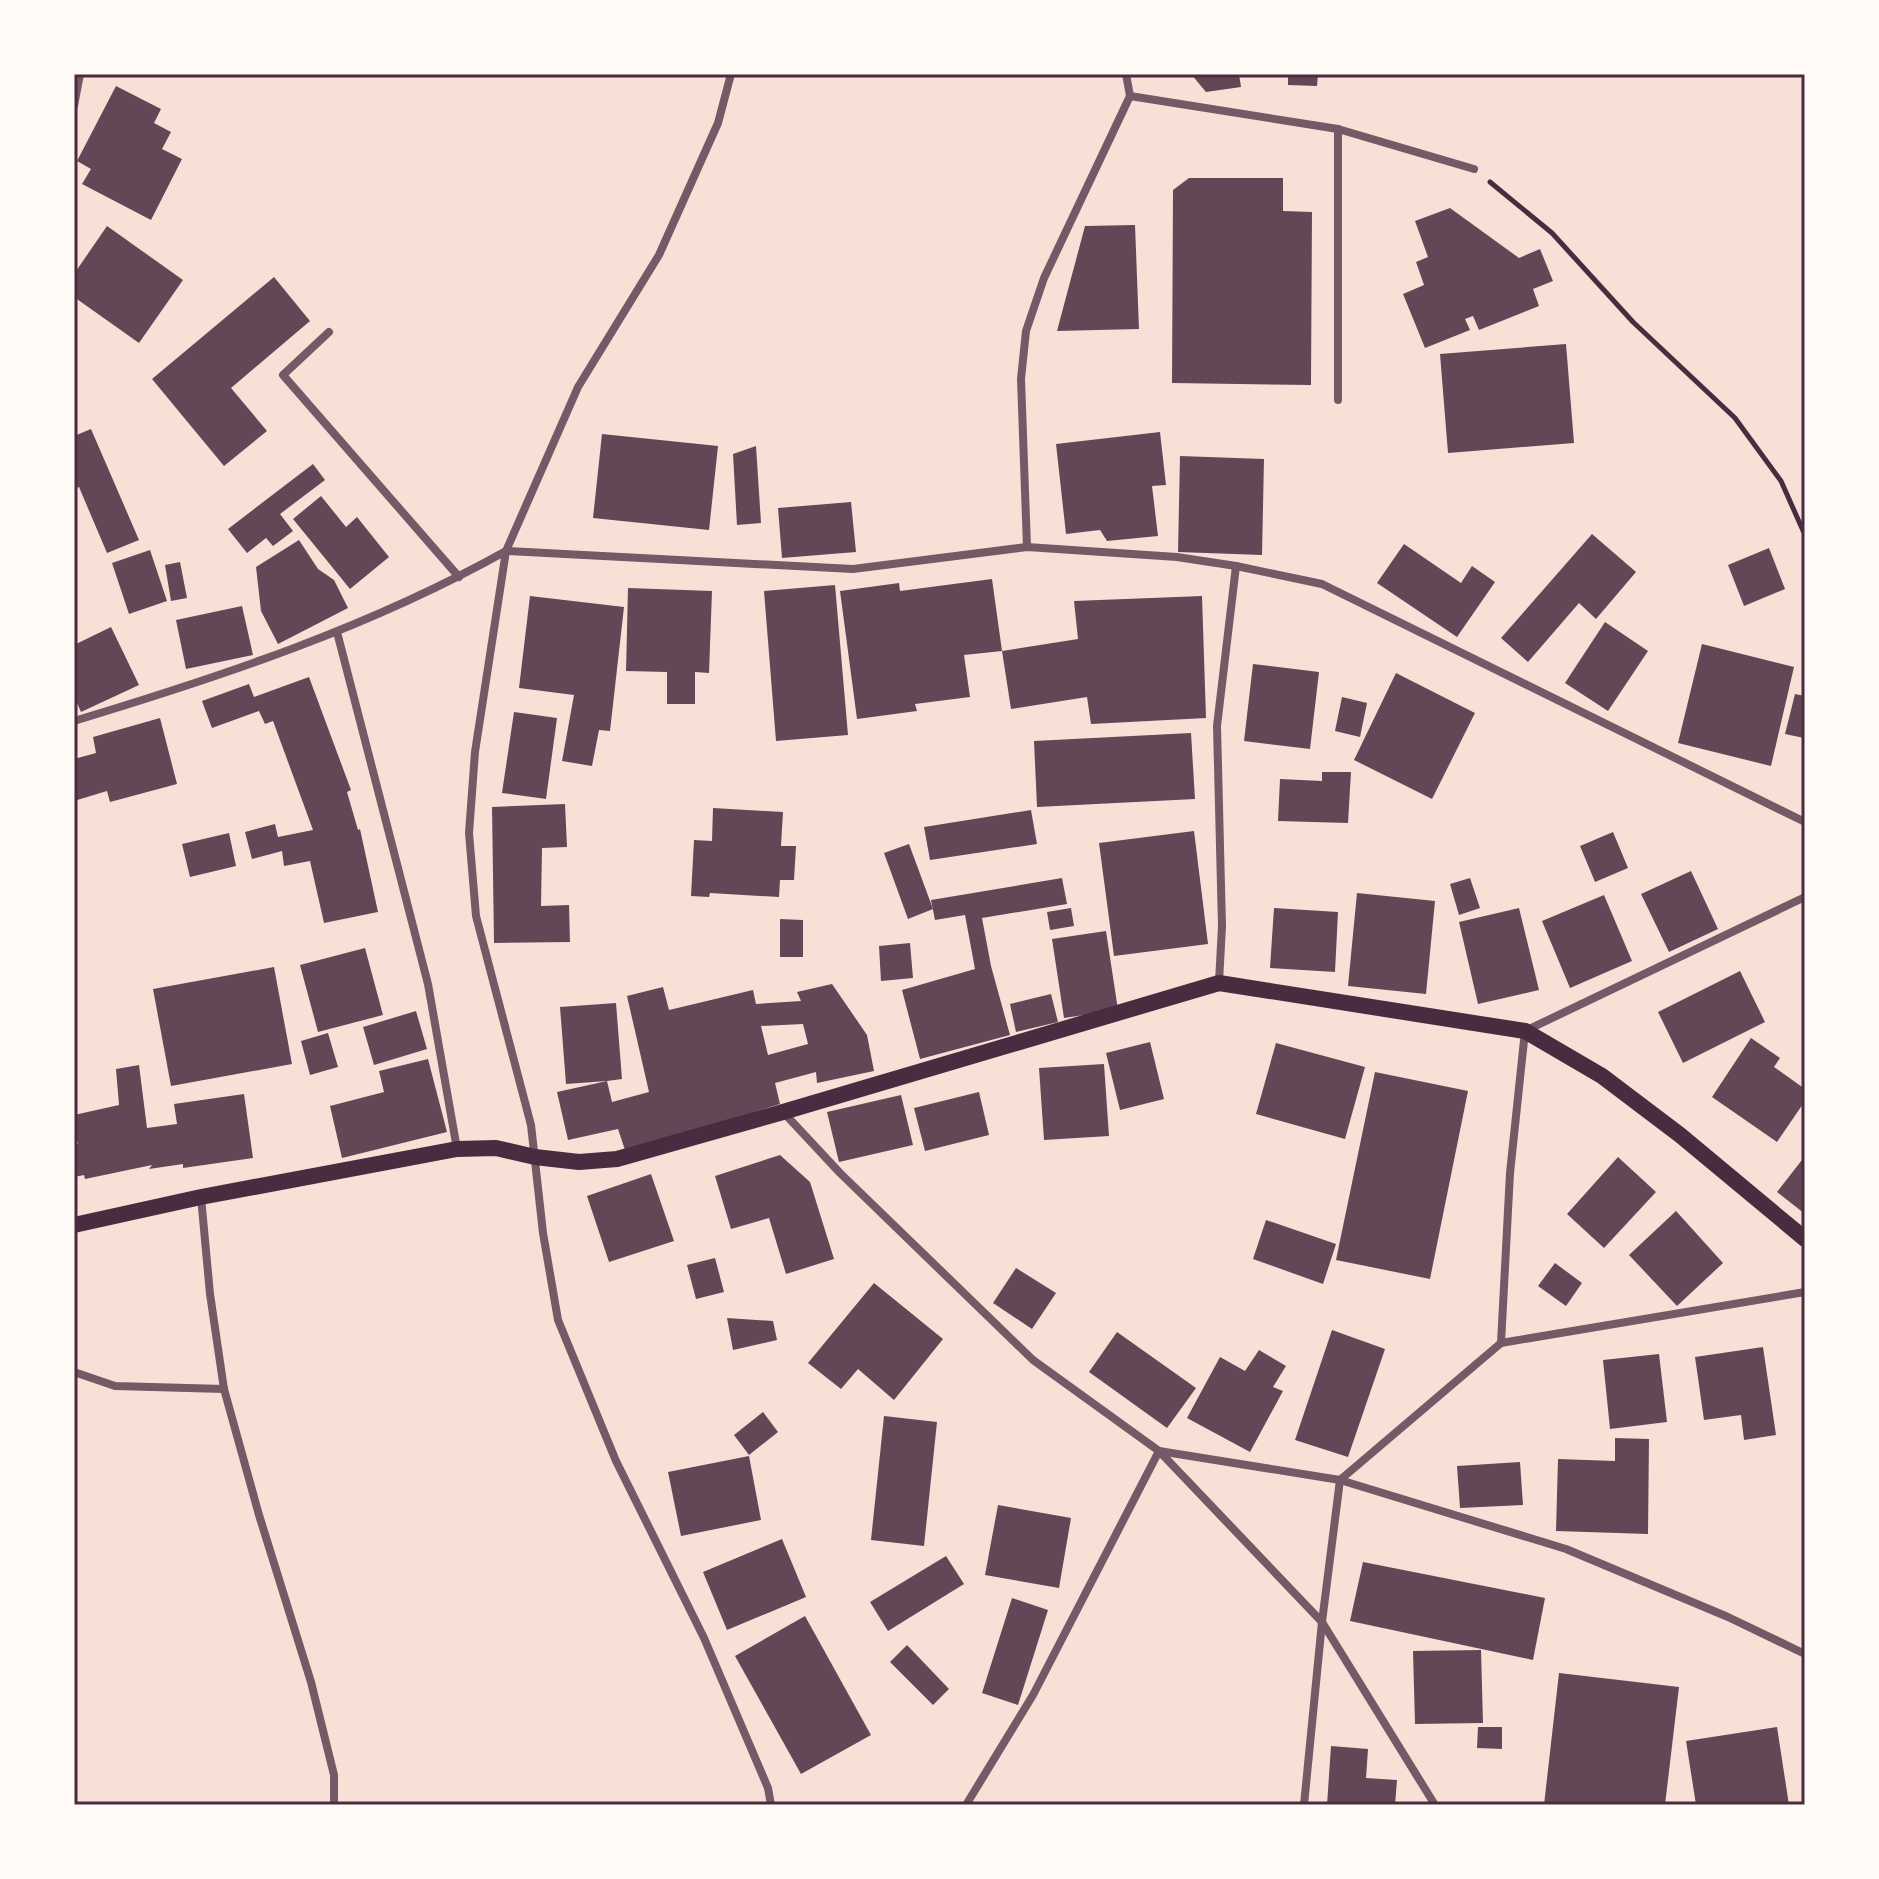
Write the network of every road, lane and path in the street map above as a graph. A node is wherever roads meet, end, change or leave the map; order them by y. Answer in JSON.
{"nodes":[{"id":1,"x":80,"y":74,"type":"edge"},
{"id":2,"x":731,"y":74,"type":"edge"},
{"id":3,"x":1126,"y":74,"type":"edge"},
{"id":4,"x":1130,"y":96,"type":"junction"},
{"id":5,"x":74,"y":106,"type":"edge"},
{"id":6,"x":1338,"y":129,"type":"junction"},
{"id":7,"x":1474,"y":169,"type":"joint"},
{"id":8,"x":329,"y":332,"type":"dead end"},
{"id":9,"x":1338,"y":400,"type":"dead end"},
{"id":10,"x":1805,"y":535,"type":"edge"},
{"id":11,"x":1027,"y":547,"type":"junction"},
{"id":12,"x":506,"y":551,"type":"junction"},
{"id":13,"x":1236,"y":566,"type":"junction"},
{"id":14,"x":459,"y":577,"type":"junction"},
{"id":15,"x":337,"y":632,"type":"junction"},
{"id":16,"x":74,"y":721,"type":"edge"},
{"id":17,"x":1805,"y":822,"type":"edge"},
{"id":18,"x":1805,"y":897,"type":"edge"},
{"id":19,"x":1219,"y":983,"type":"junction"},
{"id":20,"x":1525,"y":1031,"type":"junction"},
{"id":21,"x":783,"y":1112,"type":"junction"},
{"id":22,"x":457,"y":1149,"type":"junction"},
{"id":23,"x":535,"y":1157,"type":"junction"},
{"id":24,"x":201,"y":1197,"type":"junction"},
{"id":25,"x":74,"y":1225,"type":"edge"},
{"id":26,"x":1805,"y":1239,"type":"edge"},
{"id":27,"x":1805,"y":1292,"type":"edge"},
{"id":28,"x":1501,"y":1343,"type":"junction"},
{"id":29,"x":74,"y":1372,"type":"edge"},
{"id":30,"x":224,"y":1389,"type":"junction"},
{"id":31,"x":1159,"y":1451,"type":"junction"},
{"id":32,"x":1340,"y":1480,"type":"junction"},
{"id":33,"x":1322,"y":1622,"type":"junction"},
{"id":34,"x":1805,"y":1654,"type":"edge"},
{"id":35,"x":334,"y":1805,"type":"edge"},
{"id":36,"x":771,"y":1805,"type":"edge"},
{"id":37,"x":966,"y":1805,"type":"edge"},
{"id":38,"x":1304,"y":1805,"type":"edge"},
{"id":39,"x":1435,"y":1805,"type":"edge"}],
"edges":[{"from":1,"to":5,"type":"street"},
{"from":2,"to":12,"type":"street"},
{"from":3,"to":4,"type":"street"},
{"from":4,"to":6,"type":"street"},
{"from":4,"to":11,"type":"street"},
{"from":6,"to":7,"type":"street"},
{"from":6,"to":9,"type":"street"},
{"from":7,"to":10,"type":"path"},
{"from":8,"to":14,"type":"street"},
{"from":11,"to":12,"type":"street"},
{"from":11,"to":13,"type":"street"},
{"from":12,"to":14,"type":"street"},
{"from":12,"to":23,"type":"street"},
{"from":13,"to":17,"type":"street"},
{"from":13,"to":19,"type":"street"},
{"from":14,"to":15,"type":"street"},
{"from":15,"to":16,"type":"street"},
{"from":15,"to":22,"type":"street"},
{"from":18,"to":20,"type":"street"},
{"from":19,"to":20,"type":"main road"},
{"from":19,"to":21,"type":"main road"},
{"from":20,"to":26,"type":"main road"},
{"from":20,"to":28,"type":"street"},
{"from":21,"to":23,"type":"main road"},
{"from":21,"to":31,"type":"street"},
{"from":22,"to":23,"type":"main road"},
{"from":22,"to":24,"type":"main road"},
{"from":23,"to":36,"type":"street"},
{"from":24,"to":25,"type":"main road"},
{"from":24,"to":30,"type":"street"},
{"from":27,"to":28,"type":"street"},
{"from":28,"to":32,"type":"street"},
{"from":29,"to":30,"type":"street"},
{"from":30,"to":35,"type":"street"},
{"from":31,"to":32,"type":"street"},
{"from":31,"to":33,"type":"street"},
{"from":31,"to":37,"type":"street"},
{"from":32,"to":33,"type":"street"},
{"from":32,"to":34,"type":"street"},
{"from":33,"to":38,"type":"street"},
{"from":33,"to":39,"type":"street"}]}
